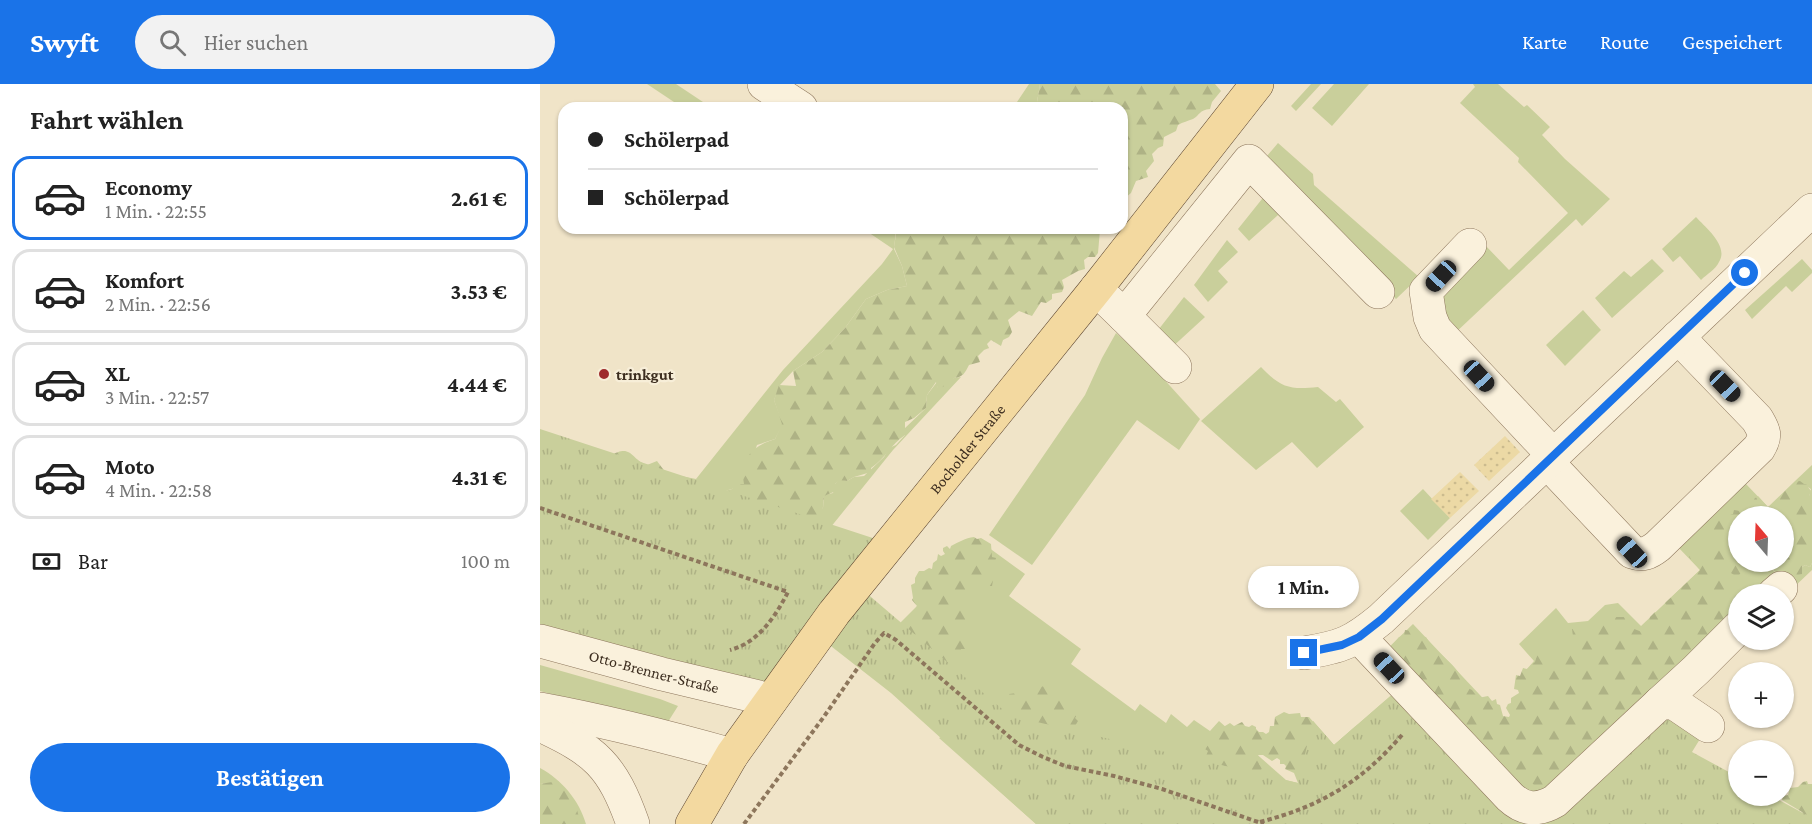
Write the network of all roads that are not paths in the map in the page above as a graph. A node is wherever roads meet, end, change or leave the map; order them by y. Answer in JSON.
{"nodes":[{"id":1,"x":764,"y":84,"type":"edge"},
{"id":2,"x":1257,"y":84,"type":"edge"},
{"id":3,"x":792,"y":102,"type":"edge"},
{"id":4,"x":1812,"y":210,"type":"edge"},
{"id":5,"x":1470,"y":245,"type":"dead end"},
{"id":6,"x":1096,"y":289,"type":"junction"},
{"id":7,"x":1378,"y":292,"type":"dead end"},
{"id":8,"x":1124,"y":316,"type":"junction"},
{"id":9,"x":1678,"y":337,"type":"junction"},
{"id":10,"x":1175,"y":367,"type":"dead end"},
{"id":11,"x":1550,"y":459,"type":"junction"},
{"id":12,"x":1359,"y":637,"type":"junction"},
{"id":13,"x":1728,"y":637,"type":"edge"},
{"id":14,"x":540,"y":641,"type":"edge"},
{"id":15,"x":1304,"y":653,"type":"dead end"},
{"id":16,"x":771,"y":700,"type":"junction"},
{"id":17,"x":1660,"y":702,"type":"junction"},
{"id":18,"x":540,"y":709,"type":"edge"},
{"id":19,"x":540,"y":725,"type":"edge"},
{"id":20,"x":1708,"y":726,"type":"dead end"},
{"id":21,"x":732,"y":755,"type":"junction"},
{"id":22,"x":633,"y":824,"type":"edge"},
{"id":23,"x":692,"y":824,"type":"edge"}],
"edges":[{"from":1,"to":3,"type":"street"},
{"from":2,"to":6,"type":"main road","name":"Bocholder Straße"},
{"from":4,"to":9,"type":"street"},
{"from":5,"to":11,"type":"street"},
{"from":6,"to":8,"type":"street"},
{"from":6,"to":16,"type":"main road","name":"Bocholder Straße"},
{"from":7,"to":8,"type":"street"},
{"from":8,"to":10,"type":"street"},
{"from":9,"to":11,"type":"street"},
{"from":9,"to":11,"type":"street"},
{"from":11,"to":12,"type":"street"},
{"from":12,"to":15,"type":"street"},
{"from":12,"to":17,"type":"street"},
{"from":13,"to":17,"type":"street"},
{"from":14,"to":16,"type":"street","name":"Otto-Brenner-Straße"},
{"from":16,"to":21,"type":"main road","name":"Bocholder Straße"},
{"from":17,"to":20,"type":"street"},
{"from":18,"to":21,"type":"street"},
{"from":19,"to":22,"type":"street"},
{"from":21,"to":23,"type":"main road","name":"Bocholder Straße"}]}
